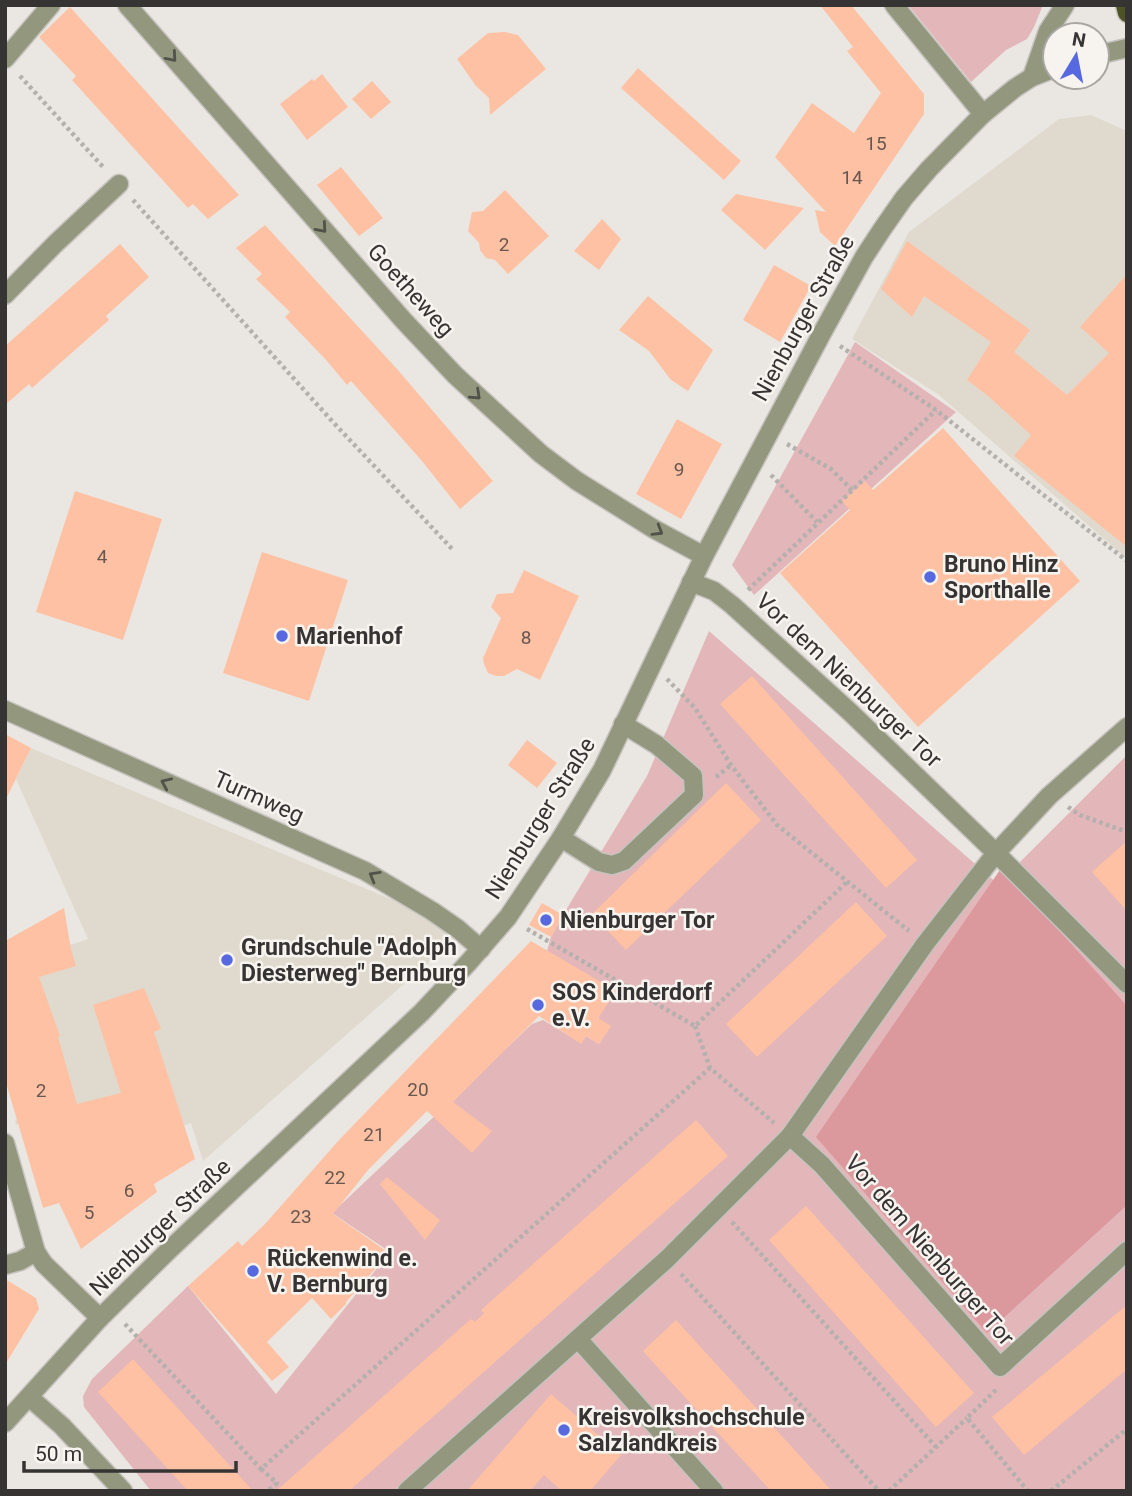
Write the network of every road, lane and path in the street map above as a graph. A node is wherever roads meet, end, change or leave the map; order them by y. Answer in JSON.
{"nodes":[{"id":1,"x":51,"y":5,"type":"edge"},
{"id":2,"x":127,"y":5,"type":"edge"},
{"id":3,"x":894,"y":5,"type":"edge"},
{"id":4,"x":1065,"y":5,"type":"edge"},
{"id":5,"x":1125,"y":5,"type":"edge"},
{"id":6,"x":1127,"y":13,"type":"edge"},
{"id":7,"x":10,"y":64,"type":"edge"},
{"id":8,"x":1041,"y":73,"type":"edge"},
{"id":9,"x":1032,"y":77,"type":"junction"},
{"id":10,"x":984,"y":114,"type":"junction"},
{"id":11,"x":119,"y":184,"type":"junction"},
{"id":12,"x":5,"y":295,"type":"edge"},
{"id":13,"x":821,"y":335,"type":"junction"},
{"id":14,"x":936,"y":410,"type":"junction"},
{"id":15,"x":801,"y":452,"type":"dead end"},
{"id":16,"x":755,"y":458,"type":"junction"},
{"id":17,"x":852,"y":490,"type":"junction"},
{"id":18,"x":817,"y":523,"type":"junction"},
{"id":19,"x":454,"y":551,"type":"dead end"},
{"id":20,"x":704,"y":556,"type":"junction"},
{"id":21,"x":1127,"y":561,"type":"edge"},
{"id":22,"x":691,"y":582,"type":"junction"},
{"id":23,"x":732,"y":605,"type":"junction"},
{"id":24,"x":652,"y":663,"type":"junction"},
{"id":25,"x":5,"y":710,"type":"edge"},
{"id":26,"x":624,"y":724,"type":"junction"},
{"id":27,"x":1127,"y":727,"type":"edge"},
{"id":28,"x":1049,"y":796,"type":"junction"},
{"id":29,"x":1127,"y":832,"type":"edge"},
{"id":30,"x":561,"y":838,"type":"junction"},
{"id":31,"x":996,"y":853,"type":"junction"},
{"id":32,"x":848,"y":881,"type":"junction"},
{"id":33,"x":508,"y":917,"type":"junction"},
{"id":34,"x":925,"y":944,"type":"junction"},
{"id":35,"x":481,"y":949,"type":"junction"},
{"id":36,"x":1127,"y":984,"type":"edge"},
{"id":37,"x":695,"y":1026,"type":"junction"},
{"id":38,"x":710,"y":1068,"type":"junction"},
{"id":39,"x":790,"y":1136,"type":"junction"},
{"id":40,"x":5,"y":1143,"type":"edge"},
{"id":41,"x":719,"y":1208,"type":"junction"},
{"id":42,"x":1127,"y":1251,"type":"edge"},
{"id":43,"x":36,"y":1252,"type":"junction"},
{"id":44,"x":667,"y":1259,"type":"junction"},
{"id":45,"x":5,"y":1265,"type":"edge"},
{"id":46,"x":105,"y":1313,"type":"junction"},
{"id":47,"x":579,"y":1340,"type":"junction"},
{"id":48,"x":1000,"y":1367,"type":"junction"},
{"id":49,"x":29,"y":1397,"type":"junction"},
{"id":50,"x":967,"y":1418,"type":"junction"},
{"id":51,"x":5,"y":1423,"type":"edge"},
{"id":52,"x":1127,"y":1429,"type":"edge"},
{"id":53,"x":936,"y":1447,"type":"junction"},
{"id":54,"x":261,"y":1469,"type":"junction"},
{"id":55,"x":123,"y":1491,"type":"edge"},
{"id":56,"x":268,"y":1491,"type":"edge"},
{"id":57,"x":407,"y":1491,"type":"edge"},
{"id":58,"x":714,"y":1491,"type":"edge"},
{"id":59,"x":878,"y":1491,"type":"edge"},
{"id":60,"x":889,"y":1491,"type":"edge"},
{"id":61,"x":1028,"y":1491,"type":"edge"},
{"id":62,"x":1051,"y":1491,"type":"edge"}],
"edges":[{"from":1,"to":7,"type":"street"},
{"from":2,"to":20,"type":"street","name":"Goetheweg","one_way":true},
{"from":3,"to":10,"type":"street"},
{"from":4,"to":9,"type":"street"},
{"from":5,"to":6,"type":"main road"},
{"from":7,"to":11,"type":"path"},
{"from":8,"to":9,"type":"street","name":"Nienburger Straße"},
{"from":9,"to":10,"type":"street","name":"Nienburger Straße"},
{"from":10,"to":13,"type":"street","name":"Nienburger Straße"},
{"from":11,"to":12,"type":"street"},
{"from":11,"to":19,"type":"path"},
{"from":13,"to":14,"type":"path"},
{"from":13,"to":16,"type":"street","name":"Nienburger Straße"},
{"from":14,"to":17,"type":"path"},
{"from":14,"to":21,"type":"path"},
{"from":15,"to":17,"type":"path"},
{"from":16,"to":18,"type":"path"},
{"from":16,"to":20,"type":"street","name":"Nienburger Straße"},
{"from":17,"to":18,"type":"path"},
{"from":18,"to":23,"type":"path"},
{"from":20,"to":22,"type":"street","name":"Nienburger Straße"},
{"from":22,"to":23,"type":"street","name":"Vor dem Nienburger Tor"},
{"from":22,"to":24,"type":"street","name":"Nienburger Straße"},
{"from":23,"to":31,"type":"street","name":"Vor dem Nienburger Tor"},
{"from":24,"to":26,"type":"street","name":"Nienburger Straße"},
{"from":24,"to":32,"type":"path"},
{"from":35,"to":25,"type":"street","name":"Turmweg","one_way":true},
{"from":26,"to":30,"type":"street","name":"Nienburger Straße"},
{"from":26,"to":30,"type":"street"},
{"from":27,"to":28,"type":"street"},
{"from":28,"to":29,"type":"path"},
{"from":28,"to":31,"type":"street"},
{"from":30,"to":33,"type":"street","name":"Nienburger Straße"},
{"from":31,"to":34,"type":"street"},
{"from":31,"to":36,"type":"street","name":"Vor dem Nienburger Tor"},
{"from":32,"to":34,"type":"path"},
{"from":32,"to":37,"type":"path"},
{"from":33,"to":35,"type":"street","name":"Nienburger Straße"},
{"from":33,"to":37,"type":"path"},
{"from":34,"to":39,"type":"street"},
{"from":35,"to":46,"type":"street","name":"Nienburger Straße"},
{"from":37,"to":38,"type":"path"},
{"from":38,"to":39,"type":"path"},
{"from":38,"to":54,"type":"path"},
{"from":39,"to":41,"type":"street"},
{"from":39,"to":48,"type":"street","name":"Vor dem Nienburger Tor"},
{"from":40,"to":43,"type":"street"},
{"from":41,"to":44,"type":"street"},
{"from":41,"to":53,"type":"path"},
{"from":42,"to":48,"type":"street","name":"Vor dem Nienburger Tor"},
{"from":43,"to":45,"type":"street"},
{"from":43,"to":46,"type":"street"},
{"from":44,"to":47,"type":"street"},
{"from":44,"to":59,"type":"path"},
{"from":46,"to":49,"type":"street","name":"Nienburger Straße"},
{"from":46,"to":54,"type":"path"},
{"from":47,"to":57,"type":"street"},
{"from":47,"to":58,"type":"street"},
{"from":48,"to":50,"type":"path"},
{"from":49,"to":51,"type":"street","name":"Nienburger Straße"},
{"from":49,"to":55,"type":"street"},
{"from":50,"to":53,"type":"path"},
{"from":50,"to":61,"type":"path"},
{"from":52,"to":62,"type":"path"},
{"from":53,"to":60,"type":"path"},
{"from":54,"to":56,"type":"path"}]}
